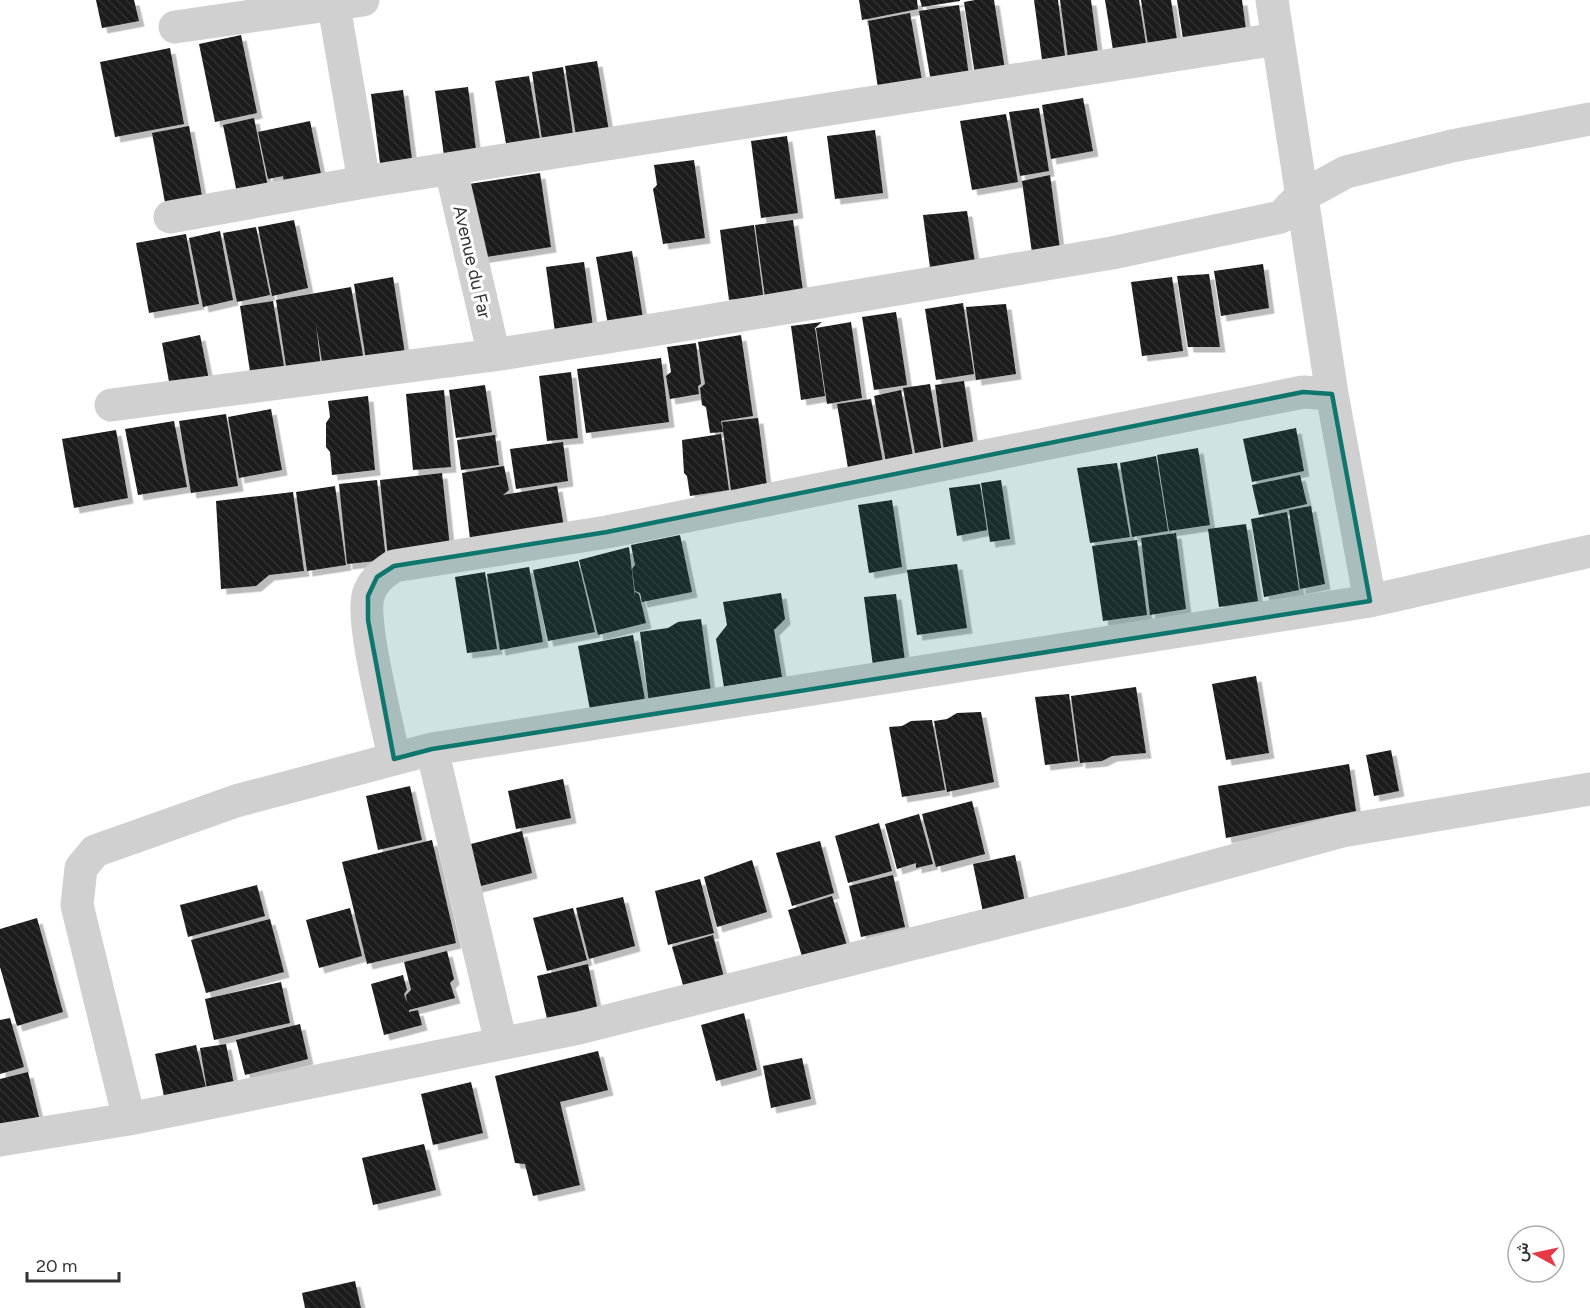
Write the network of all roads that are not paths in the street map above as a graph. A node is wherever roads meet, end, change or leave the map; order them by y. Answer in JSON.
{"nodes":[{"id":1,"x":1272,"y":0,"type":"edge"},
{"id":2,"x":344,"y":2,"type":"edge"},
{"id":3,"x":175,"y":27,"type":"dead end"},
{"id":4,"x":1277,"y":39,"type":"junction"},
{"id":5,"x":1590,"y":120,"type":"edge"},
{"id":6,"x":451,"y":170,"type":"junction"},
{"id":7,"x":364,"y":182,"type":"junction"},
{"id":8,"x":1300,"y":197,"type":"junction"},
{"id":9,"x":170,"y":217,"type":"dead end"},
{"id":10,"x":494,"y":355,"type":"junction"},
{"id":11,"x":1332,"y":394,"type":"junction"},
{"id":12,"x":111,"y":405,"type":"dead end"},
{"id":13,"x":1589,"y":559,"type":"edge"},
{"id":14,"x":1370,"y":601,"type":"junction"},
{"id":15,"x":432,"y":749,"type":"junction"},
{"id":16,"x":394,"y":759,"type":"junction"},
{"id":17,"x":1590,"y":789,"type":"edge"},
{"id":18,"x":501,"y":1043,"type":"junction"},
{"id":19,"x":129,"y":1119,"type":"junction"},
{"id":20,"x":0,"y":1140,"type":"edge"}],
"edges":[{"from":1,"to":4,"type":"street"},
{"from":2,"to":3,"type":"street"},
{"from":2,"to":7,"type":"street"},
{"from":4,"to":6,"type":"street"},
{"from":4,"to":8,"type":"street"},
{"from":5,"to":8,"type":"street"},
{"from":6,"to":7,"type":"street"},
{"from":6,"to":10,"type":"street","name":"Avenue du Far"},
{"from":7,"to":9,"type":"street"},
{"from":8,"to":10,"type":"street"},
{"from":8,"to":11,"type":"street"},
{"from":10,"to":12,"type":"street"},
{"from":11,"to":14,"type":"street"},
{"from":11,"to":16,"type":"street"},
{"from":13,"to":14,"type":"street"},
{"from":14,"to":15,"type":"street"},
{"from":15,"to":16,"type":"street"},
{"from":15,"to":18,"type":"street"},
{"from":16,"to":19,"type":"street"},
{"from":17,"to":18,"type":"street"},
{"from":18,"to":19,"type":"street"},
{"from":19,"to":20,"type":"street"}]}
